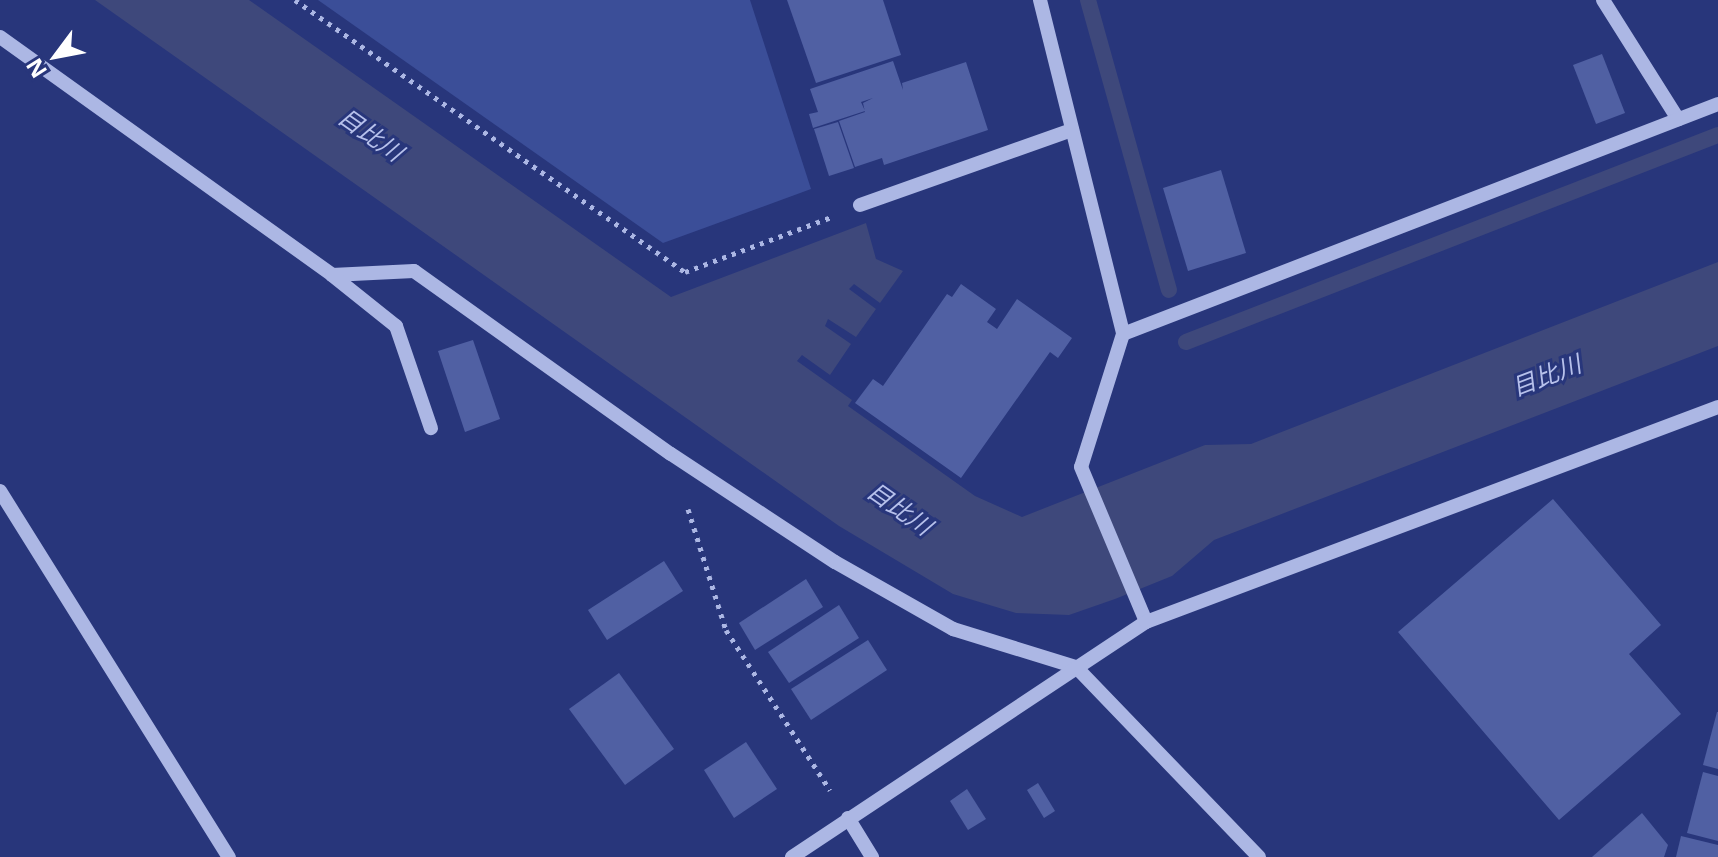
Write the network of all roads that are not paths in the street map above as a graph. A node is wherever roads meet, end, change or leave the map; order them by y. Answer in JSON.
{"nodes":[{"id":1,"x":1040,"y":0,"type":"edge"},
{"id":2,"x":1603,"y":0,"type":"edge"},
{"id":3,"x":0,"y":37,"type":"edge"},
{"id":4,"x":1718,"y":104,"type":"edge"},
{"id":5,"x":1678,"y":119,"type":"junction"},
{"id":6,"x":1072,"y":130,"type":"junction"},
{"id":7,"x":860,"y":205,"type":"road end"},
{"id":8,"x":332,"y":275,"type":"junction"},
{"id":9,"x":1123,"y":334,"type":"junction"},
{"id":10,"x":1718,"y":407,"type":"edge"},
{"id":11,"x":431,"y":428,"type":"dead end"},
{"id":12,"x":0,"y":491,"type":"edge"},
{"id":13,"x":1146,"y":622,"type":"junction"},
{"id":14,"x":1076,"y":667,"type":"junction"},
{"id":15,"x":848,"y":818,"type":"junction"},
{"id":16,"x":229,"y":857,"type":"edge"},
{"id":17,"x":792,"y":857,"type":"edge"},
{"id":18,"x":872,"y":857,"type":"edge"},
{"id":19,"x":1259,"y":857,"type":"edge"}],
"edges":[{"from":1,"to":6,"type":"street"},
{"from":2,"to":5,"type":"street"},
{"from":3,"to":8,"type":"street"},
{"from":4,"to":5,"type":"street"},
{"from":5,"to":9,"type":"street"},
{"from":6,"to":7,"type":"street"},
{"from":6,"to":9,"type":"street"},
{"from":8,"to":11,"type":"street"},
{"from":8,"to":14,"type":"street"},
{"from":9,"to":13,"type":"street"},
{"from":10,"to":13,"type":"street"},
{"from":12,"to":16,"type":"street"},
{"from":13,"to":14,"type":"street"},
{"from":14,"to":15,"type":"street"},
{"from":14,"to":19,"type":"street"},
{"from":15,"to":17,"type":"street"},
{"from":15,"to":18,"type":"street"}]}
